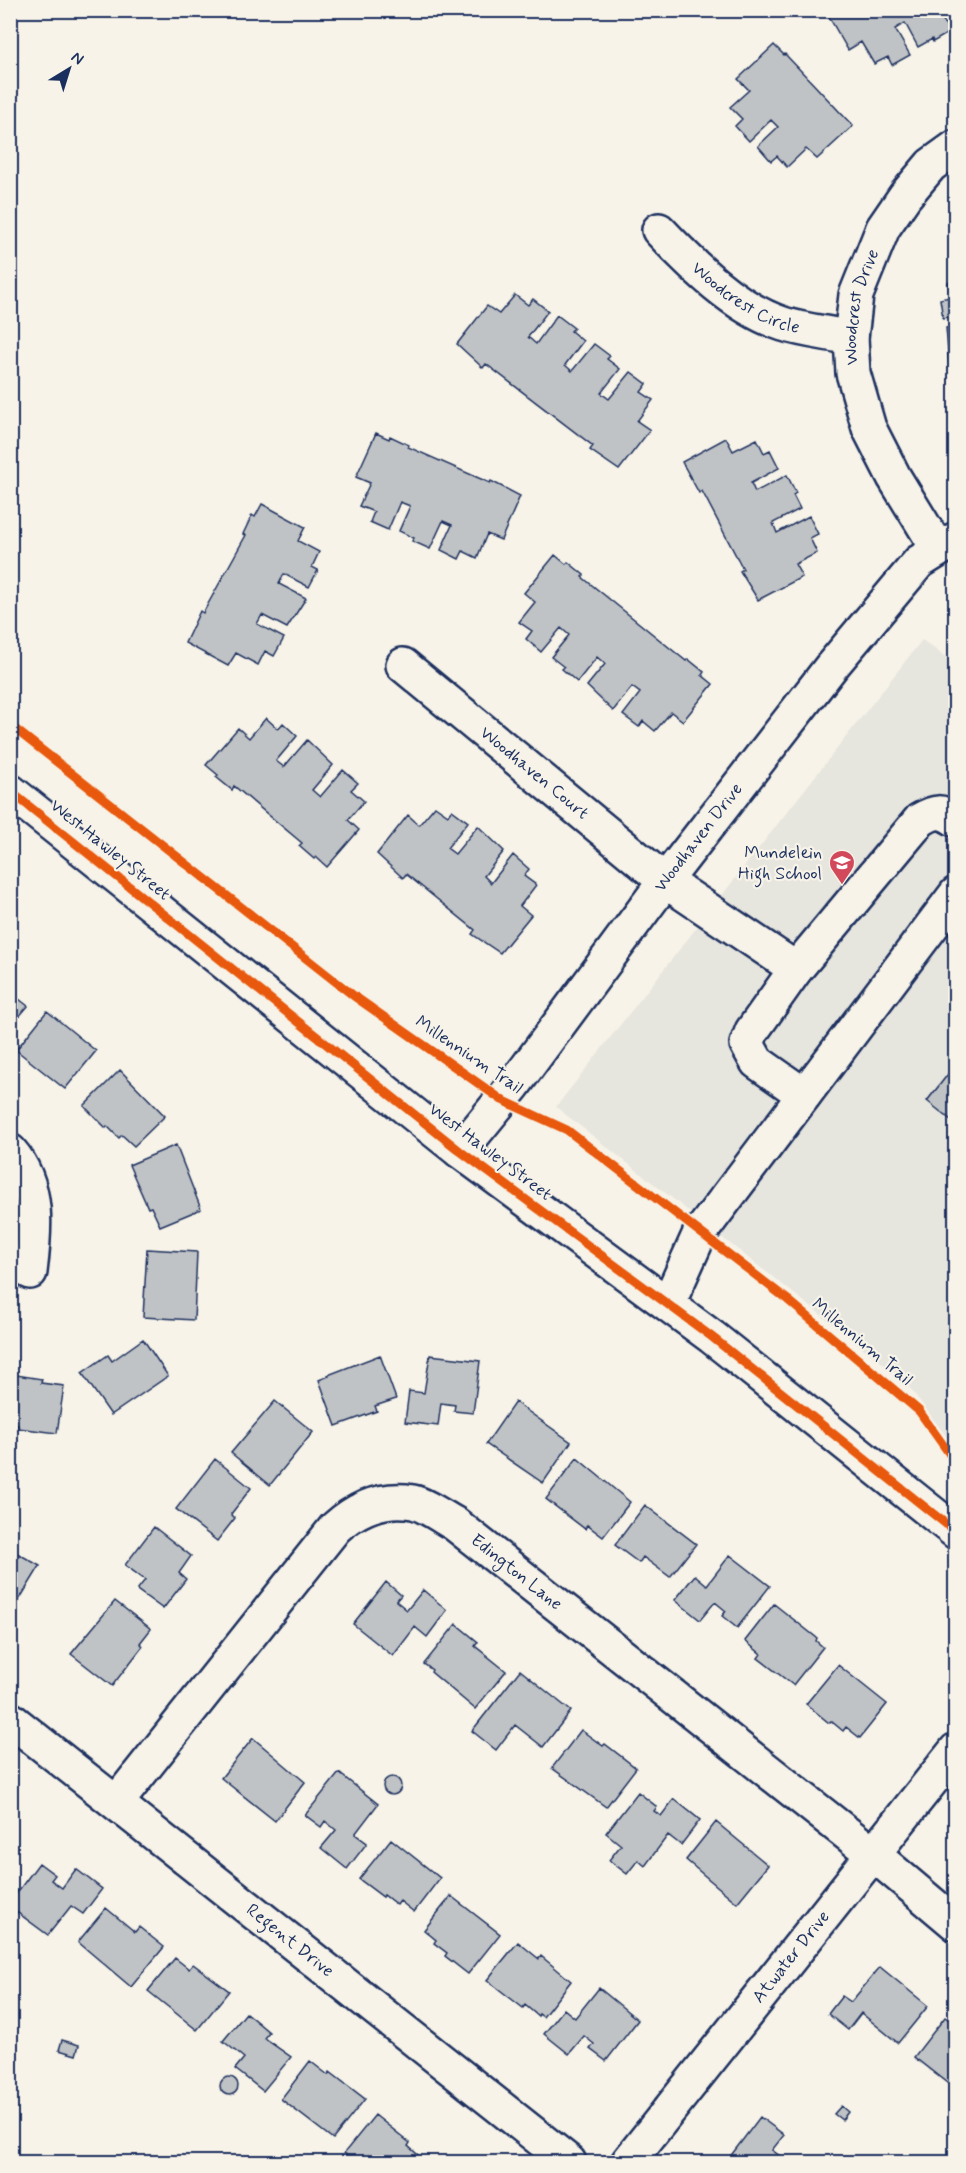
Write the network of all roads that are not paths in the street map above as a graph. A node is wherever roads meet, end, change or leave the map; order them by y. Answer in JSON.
{"nodes":[{"id":1,"x":956,"y":147,"type":"edge"},
{"id":2,"x":659,"y":230,"type":"dead end"},
{"id":3,"x":851,"y":338,"type":"junction"},
{"id":4,"x":947,"y":544,"type":"edge"},
{"id":5,"x":403,"y":665,"type":"dead end"},
{"id":6,"x":10,"y":791,"type":"edge"},
{"id":7,"x":956,"y":820,"type":"edge"},
{"id":8,"x":665,"y":881,"type":"junction"},
{"id":9,"x":956,"y":894,"type":"edge"},
{"id":10,"x":796,"y":969,"type":"junction"},
{"id":11,"x":804,"y":1095,"type":"junction"},
{"id":12,"x":10,"y":1151,"type":"edge"},
{"id":13,"x":460,"y":1151,"type":"junction"},
{"id":14,"x":30,"y":1272,"type":"dead end"},
{"id":15,"x":668,"y":1304,"type":"junction"},
{"id":16,"x":956,"y":1532,"type":"edge"},
{"id":17,"x":10,"y":1719,"type":"edge"},
{"id":18,"x":956,"y":1750,"type":"edge"},
{"id":19,"x":117,"y":1802,"type":"junction"},
{"id":20,"x":873,"y":1854,"type":"junction"},
{"id":21,"x":956,"y":1924,"type":"edge"},
{"id":22,"x":569,"y":2163,"type":"edge"},
{"id":23,"x":628,"y":2163,"type":"edge"}],
"edges":[{"from":1,"to":3,"type":"street","name":"Woodcrest Drive"},
{"from":2,"to":3,"type":"street","name":"Woodcrest Circle"},
{"from":3,"to":4,"type":"street","name":"Woodcrest Drive"},
{"from":4,"to":8,"type":"street","name":"Woodhaven Drive"},
{"from":5,"to":8,"type":"street","name":"Woodhaven Court"},
{"from":6,"to":13,"type":"street","name":"West Hawley Street"},
{"from":7,"to":10,"type":"street"},
{"from":8,"to":10,"type":"street","name":"Woodhaven Court"},
{"from":8,"to":13,"type":"street","name":"Woodhaven Drive"},
{"from":9,"to":11,"type":"street"},
{"from":10,"to":11,"type":"street"},
{"from":11,"to":15,"type":"street"},
{"from":12,"to":14,"type":"street"},
{"from":13,"to":15,"type":"street","name":"West Hawley Street"},
{"from":15,"to":16,"type":"street","name":"West Hawley Street"},
{"from":17,"to":19,"type":"street","name":"Regent Drive"},
{"from":18,"to":20,"type":"street","name":"Atwater Drive"},
{"from":19,"to":20,"type":"street","name":"Edington Lane"},
{"from":19,"to":22,"type":"street","name":"Regent Drive"},
{"from":20,"to":21,"type":"street","name":"Edington Lane"},
{"from":20,"to":23,"type":"street","name":"Atwater Drive"}]}
